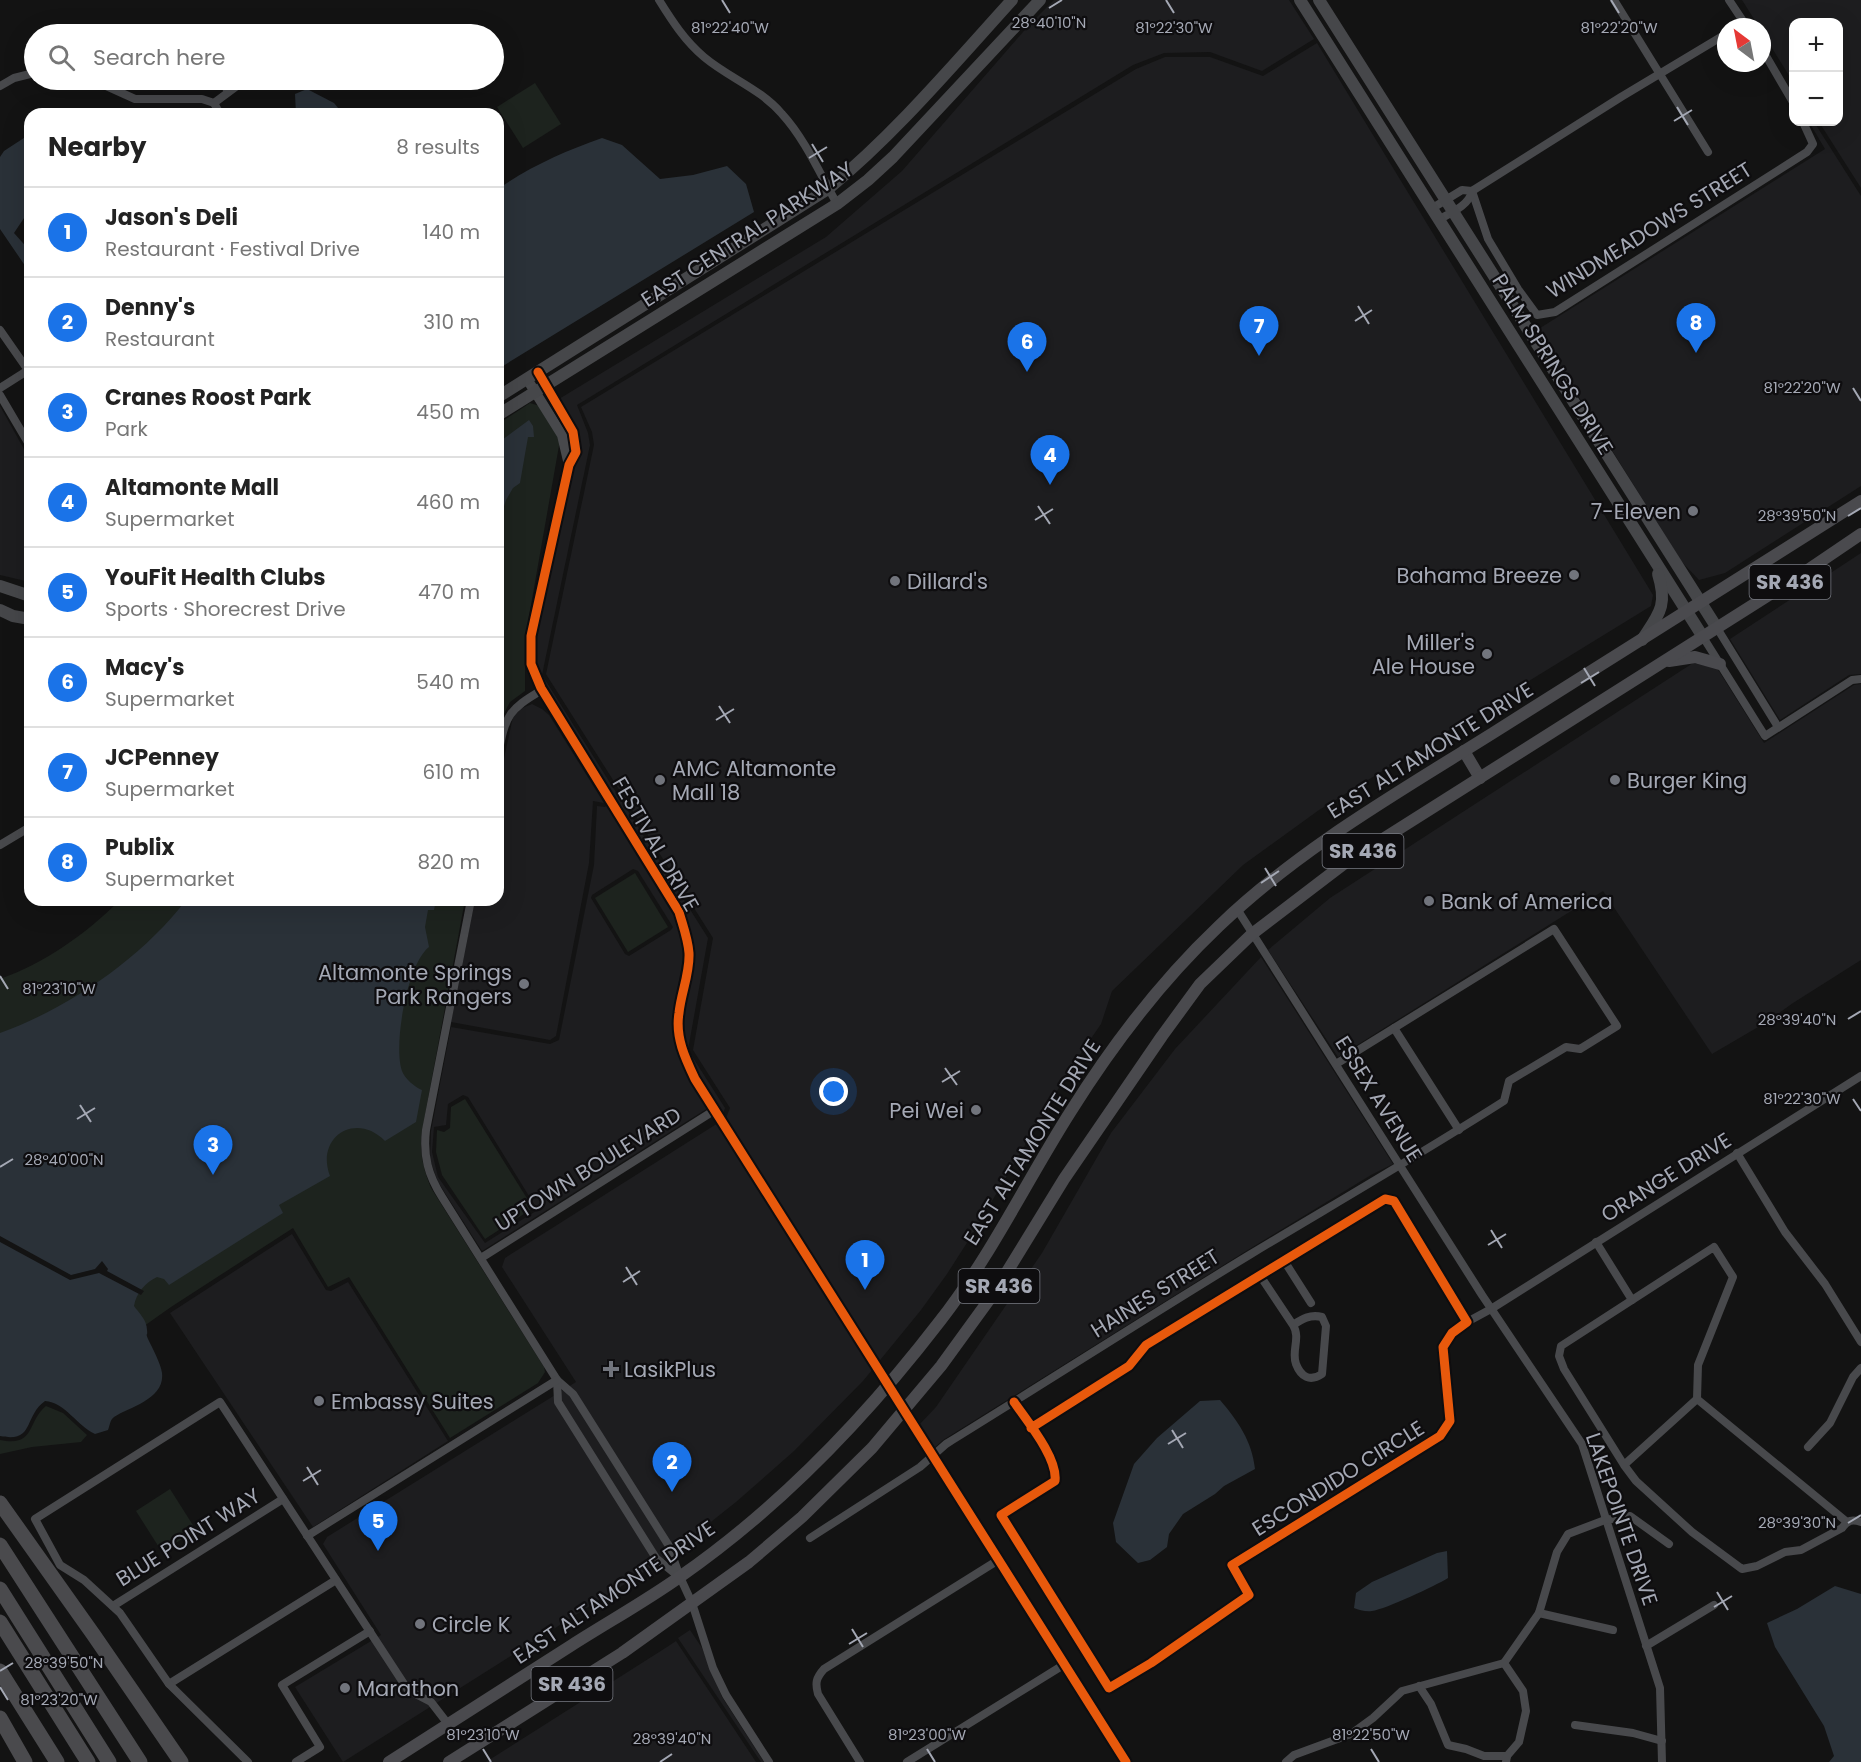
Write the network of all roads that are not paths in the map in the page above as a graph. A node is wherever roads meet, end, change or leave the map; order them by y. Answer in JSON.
{"nodes":[{"id":1,"x":659,"y":0,"type":"edge"},
{"id":2,"x":1012,"y":0,"type":"edge"},
{"id":3,"x":1040,"y":0,"type":"edge"},
{"id":4,"x":1300,"y":0,"type":"edge"},
{"id":5,"x":1319,"y":0,"type":"edge"},
{"id":6,"x":1614,"y":0,"type":"edge"},
{"id":7,"x":1729,"y":0,"type":"edge"},
{"id":8,"x":1739,"y":18,"type":"edge"},
{"id":9,"x":1717,"y":39,"type":"edge"},
{"id":10,"x":1771,"y":64,"type":"edge"},
{"id":11,"x":1659,"y":74,"type":"junction"},
{"id":12,"x":24,"y":76,"type":"edge"},
{"id":13,"x":0,"y":86,"type":"edge"},
{"id":14,"x":115,"y":90,"type":"edge"},
{"id":15,"x":228,"y":91,"type":"edge"},
{"id":16,"x":1789,"y":95,"type":"edge"},
{"id":17,"x":214,"y":103,"type":"junction"},
{"id":18,"x":217,"y":108,"type":"edge"},
{"id":19,"x":1805,"y":126,"type":"edge"},
{"id":20,"x":1707,"y":152,"type":"dead end"},
{"id":21,"x":828,"y":189,"type":"junction"},
{"id":22,"x":1472,"y":190,"type":"junction"},
{"id":23,"x":1445,"y":200,"type":"junction"},
{"id":24,"x":837,"y":204,"type":"junction"},
{"id":25,"x":1431,"y":209,"type":"junction"},
{"id":26,"x":1453,"y":212,"type":"junction"},
{"id":27,"x":1438,"y":220,"type":"junction"},
{"id":28,"x":0,"y":330,"type":"edge"},
{"id":29,"x":24,"y":363,"type":"edge"},
{"id":30,"x":538,"y":372,"type":"junction"},
{"id":31,"x":24,"y":373,"type":"edge"},
{"id":32,"x":527,"y":379,"type":"junction"},
{"id":33,"x":0,"y":388,"type":"edge"},
{"id":34,"x":541,"y":389,"type":"junction"},
{"id":35,"x":504,"y":393,"type":"edge"},
{"id":36,"x":0,"y":395,"type":"edge"},
{"id":37,"x":504,"y":411,"type":"edge"},
{"id":38,"x":24,"y":436,"type":"edge"},
{"id":39,"x":1861,"y":501,"type":"edge"},
{"id":40,"x":1861,"y":534,"type":"edge"},
{"id":41,"x":1655,"y":561,"type":"junction"},
{"id":42,"x":0,"y":586,"type":"edge"},
{"id":43,"x":24,"y":594,"type":"edge"},
{"id":44,"x":1701,"y":603,"type":"junction"},
{"id":45,"x":0,"y":610,"type":"edge"},
{"id":46,"x":1687,"y":612,"type":"junction"},
{"id":47,"x":24,"y":618,"type":"edge"},
{"id":48,"x":1717,"y":628,"type":"junction"},
{"id":49,"x":1703,"y":637,"type":"junction"},
{"id":50,"x":1642,"y":640,"type":"junction"},
{"id":51,"x":1664,"y":661,"type":"junction"},
{"id":52,"x":1720,"y":664,"type":"junction"},
{"id":53,"x":1861,"y":679,"type":"edge"},
{"id":54,"x":542,"y":690,"type":"junction"},
{"id":55,"x":1778,"y":727,"type":"junction"},
{"id":56,"x":504,"y":728,"type":"edge"},
{"id":57,"x":1464,"y":751,"type":"junction"},
{"id":58,"x":1480,"y":778,"type":"junction"},
{"id":59,"x":24,"y":831,"type":"edge"},
{"id":60,"x":0,"y":845,"type":"edge"},
{"id":61,"x":470,"y":906,"type":"edge"},
{"id":62,"x":1237,"y":909,"type":"junction"},
{"id":63,"x":1252,"y":934,"type":"junction"},
{"id":64,"x":1394,"y":1028,"type":"junction"},
{"id":65,"x":1336,"y":1064,"type":"junction"},
{"id":66,"x":1861,"y":1076,"type":"edge"},
{"id":67,"x":715,"y":1110,"type":"junction"},
{"id":68,"x":1459,"y":1130,"type":"junction"},
{"id":69,"x":1737,"y":1153,"type":"junction"},
{"id":70,"x":1400,"y":1166,"type":"junction"},
{"id":71,"x":1596,"y":1242,"type":"junction"},
{"id":72,"x":481,"y":1258,"type":"junction"},
{"id":73,"x":1283,"y":1259,"type":"junction"},
{"id":74,"x":1259,"y":1274,"type":"junction"},
{"id":75,"x":1632,"y":1300,"type":"junction"},
{"id":76,"x":1311,"y":1303,"type":"dead end"},
{"id":77,"x":1491,"y":1309,"type":"junction"},
{"id":78,"x":1467,"y":1322,"type":"junction"},
{"id":79,"x":1293,"y":1325,"type":"junction"},
{"id":80,"x":1861,"y":1342,"type":"edge"},
{"id":81,"x":1861,"y":1368,"type":"edge"},
{"id":82,"x":556,"y":1380,"type":"junction"},
{"id":83,"x":887,"y":1385,"type":"junction"},
{"id":84,"x":1697,"y":1399,"type":"junction"},
{"id":85,"x":1014,"y":1402,"type":"junction"},
{"id":86,"x":904,"y":1411,"type":"junction"},
{"id":87,"x":1031,"y":1428,"type":"junction"},
{"id":88,"x":1808,"y":1447,"type":"dead end"},
{"id":89,"x":933,"y":1455,"type":"junction"},
{"id":90,"x":1624,"y":1465,"type":"junction"},
{"id":91,"x":283,"y":1499,"type":"junction"},
{"id":92,"x":0,"y":1503,"type":"edge"},
{"id":93,"x":1605,"y":1520,"type":"junction"},
{"id":94,"x":1847,"y":1522,"type":"junction"},
{"id":95,"x":1861,"y":1522,"type":"edge"},
{"id":96,"x":308,"y":1536,"type":"junction"},
{"id":97,"x":810,"y":1538,"type":"dead end"},
{"id":98,"x":1669,"y":1544,"type":"dead end"},
{"id":99,"x":0,"y":1545,"type":"edge"},
{"id":100,"x":999,"y":1559,"type":"junction"},
{"id":101,"x":680,"y":1577,"type":"junction"},
{"id":102,"x":336,"y":1580,"type":"junction"},
{"id":103,"x":0,"y":1589,"type":"edge"},
{"id":104,"x":692,"y":1604,"type":"junction"},
{"id":105,"x":1714,"y":1605,"type":"dead end"},
{"id":106,"x":113,"y":1606,"type":"junction"},
{"id":107,"x":1539,"y":1613,"type":"junction"},
{"id":108,"x":0,"y":1622,"type":"edge"},
{"id":109,"x":1613,"y":1630,"type":"dead end"},
{"id":110,"x":370,"y":1631,"type":"junction"},
{"id":111,"x":1646,"y":1646,"type":"junction"},
{"id":112,"x":1504,"y":1663,"type":"junction"},
{"id":113,"x":1065,"y":1664,"type":"junction"},
{"id":114,"x":0,"y":1671,"type":"edge"},
{"id":115,"x":169,"y":1684,"type":"junction"},
{"id":116,"x":1419,"y":1686,"type":"junction"},
{"id":117,"x":0,"y":1718,"type":"edge"},
{"id":118,"x":448,"y":1724,"type":"junction"},
{"id":119,"x":1575,"y":1725,"type":"dead end"},
{"id":120,"x":1662,"y":1740,"type":"junction"},
{"id":121,"x":1506,"y":1759,"type":"edge"},
{"id":122,"x":181,"y":1760,"type":"edge"},
{"id":123,"x":25,"y":1762,"type":"edge"},
{"id":124,"x":57,"y":1762,"type":"edge"},
{"id":125,"x":88,"y":1762,"type":"edge"},
{"id":126,"x":109,"y":1762,"type":"edge"},
{"id":127,"x":140,"y":1762,"type":"edge"},
{"id":128,"x":248,"y":1762,"type":"edge"},
{"id":129,"x":296,"y":1762,"type":"edge"},
{"id":130,"x":388,"y":1762,"type":"edge"},
{"id":131,"x":449,"y":1762,"type":"edge"},
{"id":132,"x":769,"y":1762,"type":"edge"},
{"id":133,"x":860,"y":1762,"type":"edge"},
{"id":134,"x":907,"y":1762,"type":"edge"},
{"id":135,"x":1126,"y":1762,"type":"edge"},
{"id":136,"x":1286,"y":1762,"type":"edge"},
{"id":137,"x":1662,"y":1762,"type":"edge"}],
"edges":[{"from":1,"to":21,"type":"street"},
{"from":2,"to":21,"type":"main road","name":"EAST CENTRAL PARKWAY"},
{"from":3,"to":24,"type":"main road","name":"EAST CENTRAL PARKWAY"},
{"from":4,"to":25,"type":"main road","name":"PALM SPRINGS DRIVE"},
{"from":5,"to":23,"type":"main road","name":"PALM SPRINGS DRIVE"},
{"from":6,"to":11,"type":"street","name":"WINDMEADOWS STREET"},
{"from":7,"to":8,"type":"street"},
{"from":9,"to":11,"type":"street"},
{"from":10,"to":16,"type":"street"},
{"from":11,"to":20,"type":"street","name":"WINDMEADOWS STREET"},
{"from":11,"to":22,"type":"street"},
{"from":12,"to":13,"type":"street"},
{"from":14,"to":17,"type":"street"},
{"from":15,"to":17,"type":"street"},
{"from":17,"to":18,"type":"street"},
{"from":19,"to":22,"type":"street","name":"WINDMEADOWS STREET"},
{"from":21,"to":24,"type":"street"},
{"from":21,"to":30,"type":"main road","name":"EAST CENTRAL PARKWAY"},
{"from":22,"to":23,"type":"street"},
{"from":22,"to":26,"type":"street"},
{"from":23,"to":25,"type":"street"},
{"from":23,"to":26,"type":"main road","name":"PALM SPRINGS DRIVE"},
{"from":24,"to":34,"type":"main road","name":"EAST CENTRAL PARKWAY"},
{"from":25,"to":27,"type":"main road","name":"PALM SPRINGS DRIVE"},
{"from":26,"to":27,"type":"street"},
{"from":26,"to":44,"type":"main road","name":"PALM SPRINGS DRIVE"},
{"from":27,"to":41,"type":"main road","name":"PALM SPRINGS DRIVE"},
{"from":28,"to":29,"type":"street"},
{"from":30,"to":32,"type":"main road","name":"EAST CENTRAL PARKWAY"},
{"from":30,"to":34,"type":"street","name":"FESTIVAL DRIVE"},
{"from":31,"to":33,"type":"street"},
{"from":32,"to":34,"type":"street","name":"FESTIVAL DRIVE"},
{"from":32,"to":35,"type":"main road","name":"EAST CENTRAL PARKWAY"},
{"from":34,"to":37,"type":"main road","name":"EAST CENTRAL PARKWAY"},
{"from":34,"to":54,"type":"street","name":"FESTIVAL DRIVE"},
{"from":36,"to":38,"type":"street"},
{"from":39,"to":44,"type":"main road","name":"EAST ALTAMONTE DRIVE","number":"SR 436"},
{"from":40,"to":48,"type":"main road","number":"SR 436"},
{"from":41,"to":46,"type":"main road","name":"PALM SPRINGS DRIVE"},
{"from":41,"to":50,"type":"main road"},
{"from":42,"to":43,"type":"main road"},
{"from":44,"to":46,"type":"main road","name":"EAST ALTAMONTE DRIVE","number":"SR 436"},
{"from":44,"to":48,"type":"main road","name":"PALM SPRINGS DRIVE"},
{"from":45,"to":47,"type":"main road"},
{"from":46,"to":49,"type":"main road","name":"PALM SPRINGS DRIVE"},
{"from":46,"to":50,"type":"main road","name":"EAST ALTAMONTE DRIVE","number":"SR 436"},
{"from":48,"to":49,"type":"main road","number":"SR 436"},
{"from":48,"to":55,"type":"street","name":"PALM SPRINGS DRIVE"},
{"from":49,"to":51,"type":"main road","number":"SR 436"},
{"from":49,"to":52,"type":"street","name":"PALM SPRINGS DRIVE"},
{"from":50,"to":57,"type":"main road","name":"EAST ALTAMONTE DRIVE","number":"SR 436"},
{"from":51,"to":52,"type":"main road"},
{"from":51,"to":58,"type":"main road","number":"SR 436"},
{"from":52,"to":55,"type":"street","name":"PALM SPRINGS DRIVE"},
{"from":53,"to":55,"type":"street","name":"PALM SPRINGS DRIVE"},
{"from":54,"to":56,"type":"street"},
{"from":54,"to":67,"type":"street","name":"FESTIVAL DRIVE"},
{"from":57,"to":58,"type":"main road"},
{"from":57,"to":62,"type":"main road","name":"EAST ALTAMONTE DRIVE","number":"SR 436"},
{"from":58,"to":63,"type":"main road","number":"SR 436"},
{"from":59,"to":60,"type":"street"},
{"from":61,"to":72,"type":"street"},
{"from":62,"to":63,"type":"street","name":"ESSEX AVENUE"},
{"from":62,"to":83,"type":"main road","name":"EAST ALTAMONTE DRIVE","number":"SR 436"},
{"from":63,"to":65,"type":"street","name":"ESSEX AVENUE"},
{"from":63,"to":86,"type":"main road","number":"SR 436"},
{"from":64,"to":65,"type":"street"},
{"from":64,"to":68,"type":"street"},
{"from":64,"to":68,"type":"street","name":"HAINES STREET"},
{"from":65,"to":70,"type":"street","name":"ESSEX AVENUE"},
{"from":66,"to":69,"type":"street","name":"ORANGE DRIVE"},
{"from":67,"to":72,"type":"street","name":"UPTOWN BOULEVARD"},
{"from":67,"to":83,"type":"street","name":"FESTIVAL DRIVE"},
{"from":68,"to":70,"type":"street","name":"HAINES STREET"},
{"from":69,"to":71,"type":"street","name":"ORANGE DRIVE"},
{"from":69,"to":80,"type":"street"},
{"from":70,"to":77,"type":"street","name":"ESSEX AVENUE"},
{"from":70,"to":85,"type":"street","name":"HAINES STREET"},
{"from":71,"to":75,"type":"street"},
{"from":71,"to":77,"type":"street","name":"ORANGE DRIVE"},
{"from":72,"to":82,"type":"street"},
{"from":73,"to":74,"type":"street"},
{"from":73,"to":76,"type":"street"},
{"from":73,"to":78,"type":"street"},
{"from":74,"to":79,"type":"street"},
{"from":74,"to":87,"type":"street"},
{"from":75,"to":84,"type":"street"},
{"from":75,"to":90,"type":"street"},
{"from":77,"to":78,"type":"street","name":"ESCONDIDO CIRCLE"},
{"from":77,"to":93,"type":"street","name":"LAKEPOINTE DRIVE"},
{"from":78,"to":87,"type":"street","name":"ESCONDIDO CIRCLE"},
{"from":79,"to":79,"type":"street"},
{"from":81,"to":88,"type":"street"},
{"from":82,"to":96,"type":"street"},
{"from":82,"to":101,"type":"street"},
{"from":82,"to":101,"type":"street"},
{"from":83,"to":86,"type":"street","name":"FESTIVAL DRIVE"},
{"from":83,"to":101,"type":"main road","name":"EAST ALTAMONTE DRIVE","number":"SR 436"},
{"from":84,"to":90,"type":"street"},
{"from":84,"to":94,"type":"street"},
{"from":85,"to":87,"type":"street","name":"ESCONDIDO CIRCLE"},
{"from":85,"to":89,"type":"street","name":"HAINES STREET"},
{"from":86,"to":89,"type":"street","name":"FESTIVAL DRIVE"},
{"from":86,"to":104,"type":"main road","number":"SR 436"},
{"from":89,"to":97,"type":"street","name":"HAINES STREET"},
{"from":89,"to":100,"type":"street","name":"FESTIVAL DRIVE"},
{"from":90,"to":94,"type":"street"},
{"from":91,"to":96,"type":"street"},
{"from":91,"to":106,"type":"street","name":"BLUE POINT WAY"},
{"from":91,"to":106,"type":"street"},
{"from":92,"to":122,"type":"highway"},
{"from":93,"to":98,"type":"street"},
{"from":93,"to":107,"type":"street"},
{"from":93,"to":111,"type":"street","name":"LAKEPOINTE DRIVE"},
{"from":94,"to":95,"type":"street"},
{"from":96,"to":102,"type":"street"},
{"from":99,"to":127,"type":"highway"},
{"from":100,"to":113,"type":"street","name":"FESTIVAL DRIVE"},
{"from":100,"to":133,"type":"street"},
{"from":101,"to":104,"type":"street"},
{"from":101,"to":118,"type":"main road","name":"EAST ALTAMONTE DRIVE","number":"SR 436"},
{"from":102,"to":110,"type":"street"},
{"from":102,"to":115,"type":"street"},
{"from":103,"to":126,"type":"highway"},
{"from":104,"to":131,"type":"main road","number":"SR 436"},
{"from":104,"to":132,"type":"street"},
{"from":105,"to":111,"type":"street"},
{"from":106,"to":115,"type":"street"},
{"from":107,"to":109,"type":"street"},
{"from":107,"to":112,"type":"street"},
{"from":108,"to":125,"type":"highway"},
{"from":110,"to":118,"type":"street"},
{"from":110,"to":129,"type":"street"},
{"from":111,"to":120,"type":"street","name":"LAKEPOINTE DRIVE"},
{"from":112,"to":116,"type":"street"},
{"from":112,"to":121,"type":"street"},
{"from":113,"to":134,"type":"street"},
{"from":113,"to":135,"type":"street","name":"FESTIVAL DRIVE"},
{"from":114,"to":124,"type":"highway"},
{"from":115,"to":128,"type":"street"},
{"from":116,"to":121,"type":"street"},
{"from":116,"to":136,"type":"street"},
{"from":117,"to":123,"type":"highway"},
{"from":118,"to":130,"type":"main road","name":"EAST ALTAMONTE DRIVE","number":"SR 436"},
{"from":119,"to":120,"type":"street"},
{"from":120,"to":137,"type":"street","name":"LAKEPOINTE DRIVE"}]}
